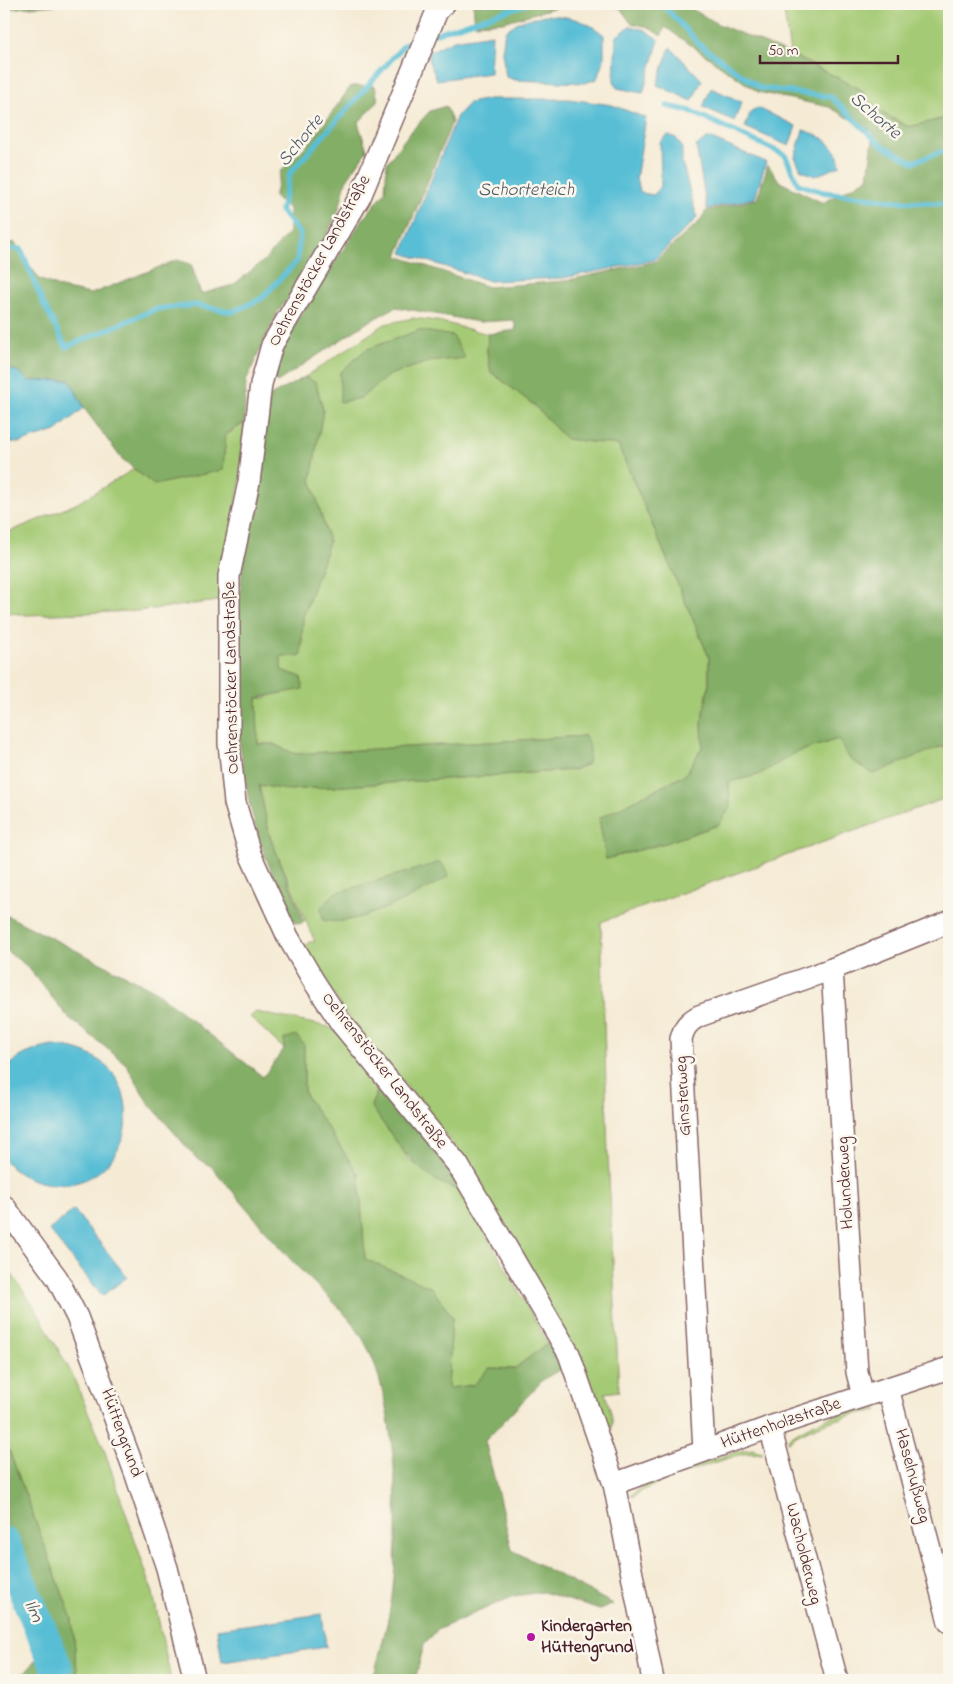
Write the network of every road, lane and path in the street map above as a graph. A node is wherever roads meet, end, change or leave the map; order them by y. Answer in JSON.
{"nodes":[{"id":1,"x":441,"y":7,"type":"edge"},
{"id":2,"x":949,"y":922,"type":"edge"},
{"id":3,"x":832,"y":969,"type":"junction"},
{"id":4,"x":4,"y":1206,"type":"edge"},
{"id":5,"x":949,"y":1368,"type":"edge"},
{"id":6,"x":888,"y":1388,"type":"junction"},
{"id":7,"x":863,"y":1396,"type":"junction"},
{"id":8,"x":770,"y":1427,"type":"junction"},
{"id":9,"x":704,"y":1450,"type":"junction"},
{"id":10,"x":614,"y":1484,"type":"junction"},
{"id":11,"x":949,"y":1622,"type":"edge"},
{"id":12,"x":195,"y":1680,"type":"edge"},
{"id":13,"x":653,"y":1680,"type":"edge"},
{"id":14,"x":837,"y":1680,"type":"edge"}],
"edges":[{"from":1,"to":10,"type":"street","name":"Oehrenstöcker Landstraße"},
{"from":2,"to":3,"type":"street","name":"Ginsterweg"},
{"from":3,"to":7,"type":"street","name":"Holunderweg"},
{"from":3,"to":9,"type":"street","name":"Ginsterweg"},
{"from":4,"to":12,"type":"street","name":"Hüttengrund"},
{"from":5,"to":6,"type":"street","name":"Hüttenholzstraße"},
{"from":6,"to":7,"type":"street","name":"Hüttenholzstraße"},
{"from":6,"to":11,"type":"street","name":"Haselnußweg"},
{"from":7,"to":8,"type":"street","name":"Hüttenholzstraße"},
{"from":8,"to":9,"type":"street","name":"Hüttenholzstraße"},
{"from":8,"to":14,"type":"street","name":"Wacholderweg"},
{"from":9,"to":10,"type":"street","name":"Hüttenholzstraße"},
{"from":10,"to":13,"type":"street","name":"Oehrenstöcker Landstraße"}]}
